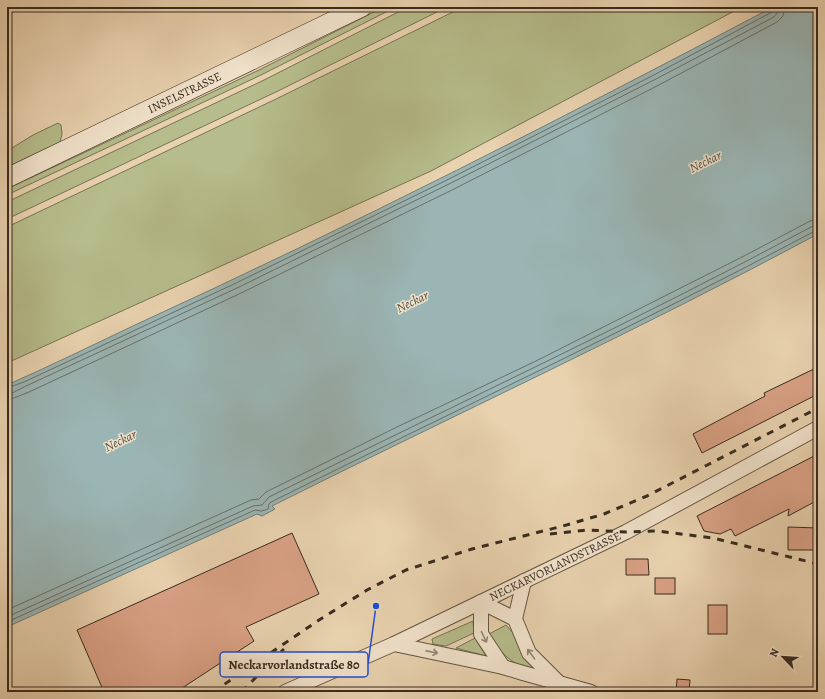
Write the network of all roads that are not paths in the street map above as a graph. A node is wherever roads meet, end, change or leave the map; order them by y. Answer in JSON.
{"nodes":[{"id":1,"x":362,"y":7,"type":"edge"},
{"id":2,"x":7,"y":178,"type":"edge"},
{"id":3,"x":818,"y":428,"type":"edge"},
{"id":4,"x":524,"y":581,"type":"junction"},
{"id":5,"x":482,"y":602,"type":"junction"},
{"id":6,"x":515,"y":619,"type":"junction"},
{"id":7,"x":394,"y":644,"type":"junction"},
{"id":8,"x":503,"y":667,"type":"junction"},
{"id":9,"x":558,"y":682,"type":"junction"},
{"id":10,"x":285,"y":692,"type":"edge"},
{"id":11,"x":591,"y":692,"type":"edge"}],
"edges":[{"from":1,"to":2,"type":"street","name":"INSELSTRASSE"},
{"from":3,"to":4,"type":"street","name":"NECKARVORLANDSTRASSE"},
{"from":4,"to":5,"type":"street","name":"NECKARVORLANDSTRASSE"},
{"from":4,"to":6,"type":"street"},
{"from":5,"to":6,"type":"street"},
{"from":5,"to":7,"type":"street","name":"NECKARVORLANDSTRASSE"},
{"from":5,"to":8,"type":"street","one_way":true},
{"from":9,"to":6,"type":"street","one_way":true},
{"from":7,"to":8,"type":"street","one_way":true},
{"from":7,"to":10,"type":"street","name":"NECKARVORLANDSTRASSE"},
{"from":8,"to":9,"type":"street"},
{"from":9,"to":11,"type":"street"}]}
